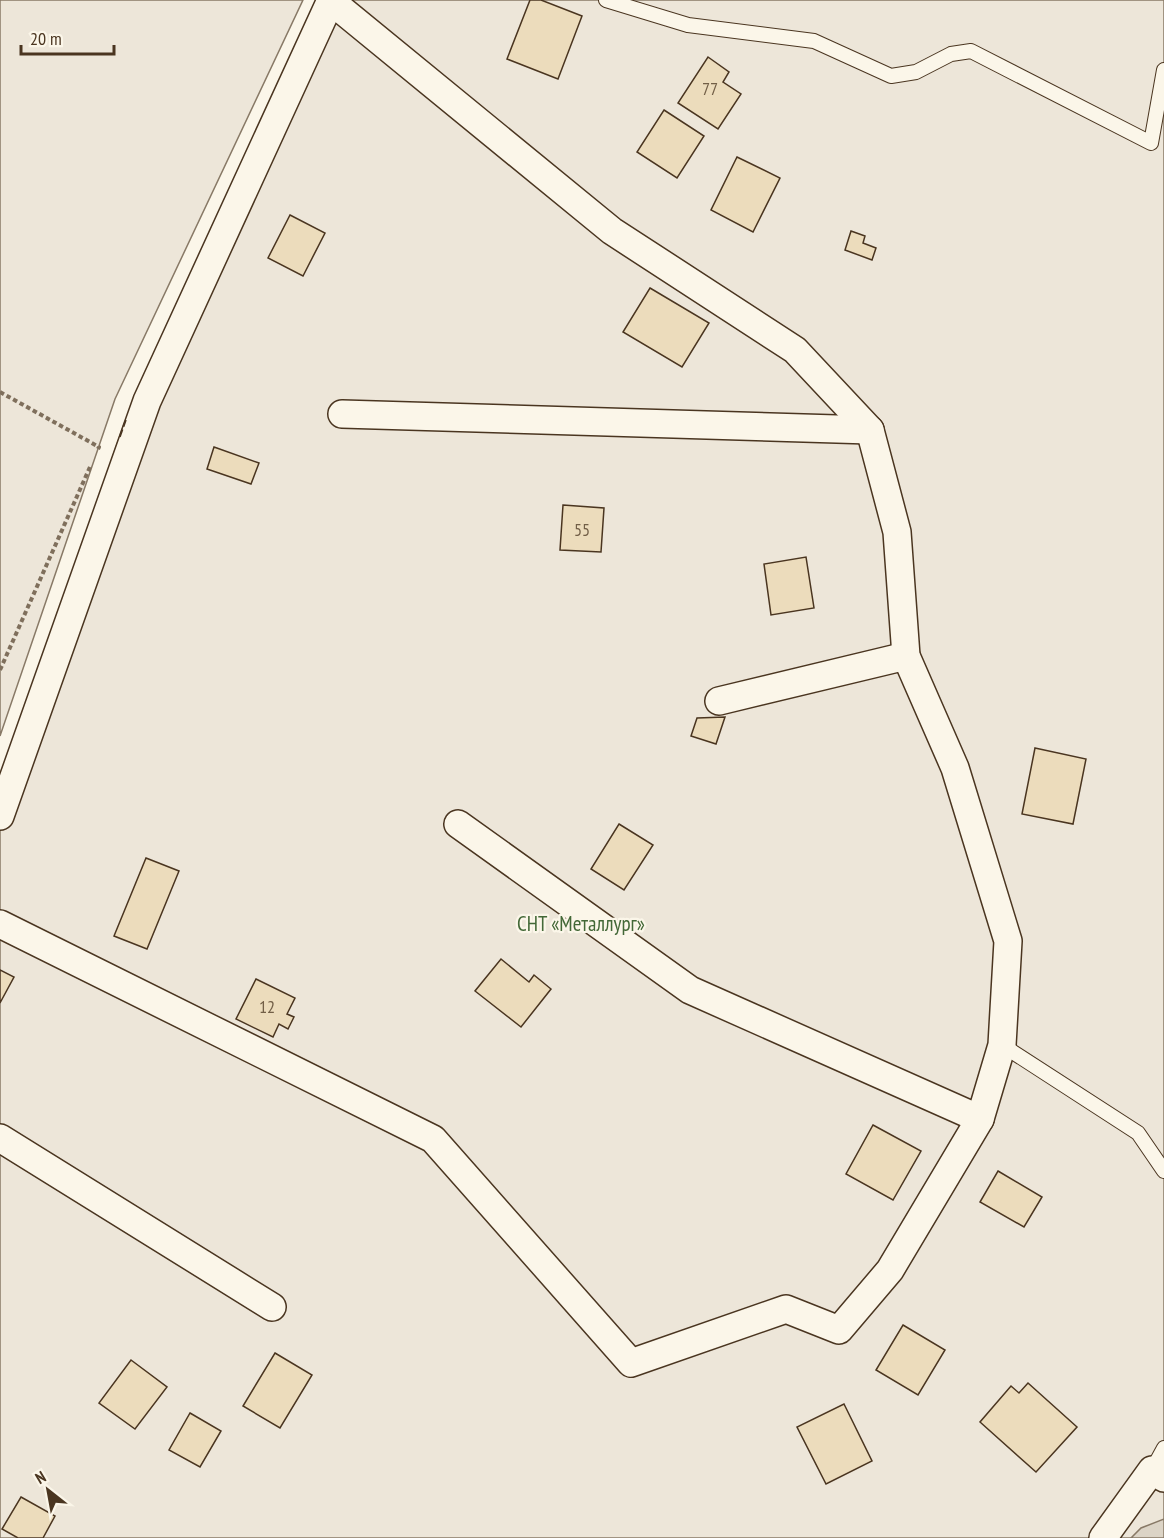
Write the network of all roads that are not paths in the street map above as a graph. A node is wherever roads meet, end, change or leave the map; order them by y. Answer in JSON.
{"nodes":[{"id":1,"x":331,"y":0,"type":"edge"},
{"id":2,"x":606,"y":0,"type":"edge"},
{"id":3,"x":1164,"y":70,"type":"edge"},
{"id":4,"x":342,"y":414,"type":"dead end"},
{"id":5,"x":870,"y":430,"type":"junction"},
{"id":6,"x":906,"y":656,"type":"junction"},
{"id":7,"x":719,"y":701,"type":"dead end"},
{"id":8,"x":0,"y":816,"type":"edge"},
{"id":9,"x":458,"y":824,"type":"dead end"},
{"id":10,"x":0,"y":924,"type":"edge"},
{"id":11,"x":1002,"y":1045,"type":"junction"},
{"id":12,"x":980,"y":1119,"type":"junction"},
{"id":13,"x":0,"y":1138,"type":"edge"},
{"id":14,"x":1164,"y":1171,"type":"edge"},
{"id":15,"x":272,"y":1307,"type":"dead end"},
{"id":16,"x":1160,"y":1466,"type":"edge"},
{"id":17,"x":1103,"y":1538,"type":"edge"}],
"edges":[{"from":1,"to":5,"type":"street"},
{"from":1,"to":8,"type":"street"},
{"from":2,"to":3,"type":"lane"},
{"from":4,"to":5,"type":"street"},
{"from":5,"to":6,"type":"street"},
{"from":6,"to":7,"type":"street"},
{"from":6,"to":11,"type":"street"},
{"from":9,"to":12,"type":"street"},
{"from":10,"to":12,"type":"street"},
{"from":11,"to":12,"type":"street"},
{"from":11,"to":14,"type":"lane"},
{"from":13,"to":15,"type":"street"},
{"from":16,"to":17,"type":"street"}]}
